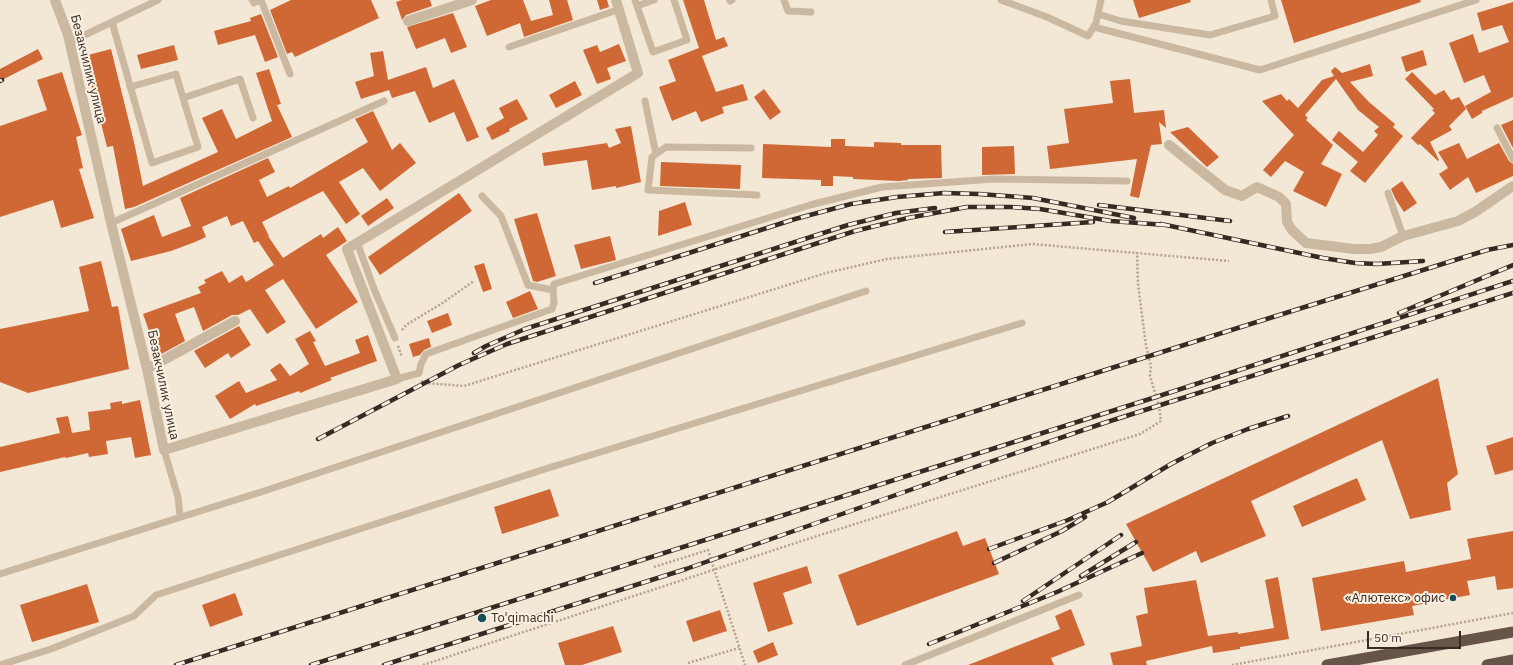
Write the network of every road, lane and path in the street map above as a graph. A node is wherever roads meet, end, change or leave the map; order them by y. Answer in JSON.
{"nodes":[{"id":1,"x":55,"y":0,"type":"edge"},
{"id":2,"x":158,"y":0,"type":"edge"},
{"id":3,"x":252,"y":0,"type":"edge"},
{"id":4,"x":260,"y":0,"type":"edge"},
{"id":5,"x":472,"y":0,"type":"edge"},
{"id":6,"x":654,"y":0,"type":"edge"},
{"id":7,"x":674,"y":0,"type":"edge"},
{"id":8,"x":784,"y":0,"type":"edge"},
{"id":9,"x":1001,"y":0,"type":"edge"},
{"id":10,"x":1101,"y":0,"type":"edge"},
{"id":11,"x":1270,"y":0,"type":"edge"},
{"id":12,"x":1476,"y":0,"type":"edge"},
{"id":13,"x":636,"y":3,"type":"edge"},
{"id":14,"x":618,"y":5,"type":"edge"},
{"id":15,"x":811,"y":12,"type":"dead end"},
{"id":16,"x":1098,"y":14,"type":"junction"},
{"id":17,"x":408,"y":20,"type":"dead end"},
{"id":18,"x":112,"y":22,"type":"junction"},
{"id":19,"x":1094,"y":27,"type":"junction"},
{"id":20,"x":70,"y":42,"type":"junction"},
{"id":21,"x":509,"y":47,"type":"dead end"},
{"id":22,"x":290,"y":74,"type":"dead end"},
{"id":23,"x":130,"y":87,"type":"junction"},
{"id":24,"x":183,"y":98,"type":"junction"},
{"id":25,"x":384,"y":101,"type":"dead end"},
{"id":26,"x":645,"y":101,"type":"dead end"},
{"id":27,"x":253,"y":118,"type":"dead end"},
{"id":28,"x":1497,"y":128,"type":"dead end"},
{"id":29,"x":1169,"y":145,"type":"dead end"},
{"id":30,"x":751,"y":148,"type":"dead end"},
{"id":31,"x":656,"y":154,"type":"junction"},
{"id":32,"x":1513,"y":159,"type":"edge"},
{"id":33,"x":1126,"y":181,"type":"dead end"},
{"id":34,"x":1513,"y":186,"type":"edge"},
{"id":35,"x":1388,"y":193,"type":"dead end"},
{"id":36,"x":756,"y":195,"type":"dead end"},
{"id":37,"x":482,"y":196,"type":"dead end"},
{"id":38,"x":111,"y":223,"type":"junction"},
{"id":39,"x":1403,"y":236,"type":"junction"},
{"id":40,"x":357,"y":242,"type":"junction"},
{"id":41,"x":1137,"y":252,"type":"junction"},
{"id":42,"x":1229,"y":261,"type":"dead end"},
{"id":43,"x":474,"y":281,"type":"dead end"},
{"id":44,"x":553,"y":290,"type":"junction"},
{"id":45,"x":866,"y":291,"type":"dead end"},
{"id":46,"x":235,"y":321,"type":"dead end"},
{"id":47,"x":1022,"y":323,"type":"dead end"},
{"id":48,"x":395,"y":338,"type":"junction"},
{"id":49,"x":402,"y":358,"type":"dead end"},
{"id":50,"x":147,"y":369,"type":"junction"},
{"id":51,"x":397,"y":379,"type":"junction"},
{"id":52,"x":419,"y":379,"type":"dead end"},
{"id":53,"x":164,"y":450,"type":"junction"},
{"id":54,"x":180,"y":517,"type":"junction"},
{"id":55,"x":654,"y":567,"type":"dead end"},
{"id":56,"x":0,"y":574,"type":"edge"},
{"id":57,"x":1079,"y":595,"type":"dead end"},
{"id":58,"x":1513,"y":613,"type":"edge"},
{"id":59,"x":1513,"y":632,"type":"edge"},
{"id":60,"x":740,"y":648,"type":"junction"},
{"id":61,"x":1513,"y":660,"type":"edge"},
{"id":62,"x":688,"y":663,"type":"dead end"},
{"id":63,"x":0,"y":665,"type":"edge"},
{"id":64,"x":422,"y":665,"type":"edge"},
{"id":65,"x":745,"y":665,"type":"edge"},
{"id":66,"x":905,"y":665,"type":"edge"},
{"id":67,"x":1232,"y":665,"type":"edge"},
{"id":68,"x":1327,"y":665,"type":"edge"},
{"id":69,"x":1487,"y":665,"type":"edge"}],
"edges":[{"from":1,"to":20,"type":"street","name":"Безакчилик улица"},
{"from":2,"to":18,"type":"lane"},
{"from":3,"to":4,"type":"lane"},
{"from":4,"to":22,"type":"lane"},
{"from":5,"to":17,"type":"street"},
{"from":6,"to":13,"type":"lane"},
{"from":7,"to":13,"type":"lane"},
{"from":8,"to":15,"type":"lane"},
{"from":9,"to":19,"type":"lane"},
{"from":10,"to":16,"type":"lane"},
{"from":11,"to":16,"type":"lane"},
{"from":12,"to":19,"type":"lane"},
{"from":14,"to":21,"type":"lane"},
{"from":14,"to":40,"type":"street"},
{"from":16,"to":19,"type":"lane"},
{"from":18,"to":20,"type":"lane"},
{"from":18,"to":23,"type":"lane"},
{"from":20,"to":38,"type":"street","name":"Безакчилик улица"},
{"from":23,"to":24,"type":"lane"},
{"from":23,"to":24,"type":"lane"},
{"from":24,"to":27,"type":"lane"},
{"from":25,"to":38,"type":"lane"},
{"from":26,"to":31,"type":"lane"},
{"from":28,"to":32,"type":"lane"},
{"from":29,"to":39,"type":"street"},
{"from":30,"to":31,"type":"lane"},
{"from":31,"to":36,"type":"lane"},
{"from":33,"to":44,"type":"lane"},
{"from":34,"to":39,"type":"street"},
{"from":35,"to":39,"type":"lane"},
{"from":37,"to":44,"type":"lane"},
{"from":38,"to":50,"type":"street","name":"Безакчилик улица"},
{"from":40,"to":48,"type":"lane"},
{"from":40,"to":51,"type":"street"},
{"from":41,"to":42,"type":"path"},
{"from":41,"to":52,"type":"path"},
{"from":41,"to":64,"type":"path"},
{"from":43,"to":48,"type":"path"},
{"from":44,"to":51,"type":"lane"},
{"from":45,"to":54,"type":"lane"},
{"from":46,"to":50,"type":"street"},
{"from":47,"to":63,"type":"lane"},
{"from":48,"to":49,"type":"path"},
{"from":50,"to":53,"type":"street","name":"Безакчилик улица"},
{"from":51,"to":53,"type":"street","name":"Безакчилик улица"},
{"from":53,"to":54,"type":"lane"},
{"from":54,"to":56,"type":"lane"},
{"from":55,"to":60,"type":"path"},
{"from":57,"to":66,"type":"lane"},
{"from":58,"to":67,"type":"path"},
{"from":59,"to":68,"type":"highway"},
{"from":60,"to":62,"type":"path"},
{"from":60,"to":65,"type":"path"},
{"from":61,"to":69,"type":"highway"}]}
